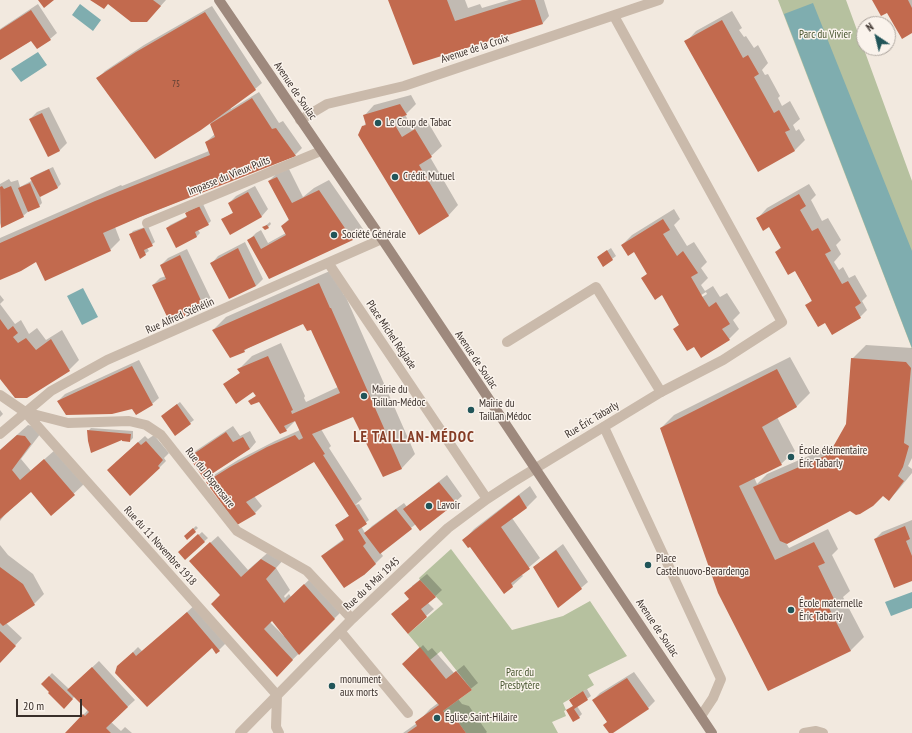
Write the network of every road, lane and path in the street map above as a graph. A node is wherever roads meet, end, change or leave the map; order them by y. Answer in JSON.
{"nodes":[{"id":1,"x":219,"y":0,"type":"edge"},
{"id":2,"x":659,"y":0,"type":"edge"},
{"id":3,"x":614,"y":16,"type":"junction"},
{"id":4,"x":300,"y":120,"type":"junction"},
{"id":5,"x":321,"y":151,"type":"junction"},
{"id":6,"x":147,"y":222,"type":"dead end"},
{"id":7,"x":382,"y":239,"type":"junction"},
{"id":8,"x":329,"y":264,"type":"junction"},
{"id":9,"x":507,"y":342,"type":"dead end"},
{"id":10,"x":661,"y":392,"type":"junction"},
{"id":11,"x":0,"y":395,"type":"edge"},
{"id":12,"x":25,"y":412,"type":"junction"},
{"id":13,"x":604,"y":427,"type":"junction"},
{"id":14,"x":0,"y":434,"type":"edge"},
{"id":15,"x":534,"y":468,"type":"junction"},
{"id":16,"x":487,"y":499,"type":"junction"},
{"id":17,"x":352,"y":619,"type":"junction"},
{"id":18,"x":340,"y":631,"type":"junction"},
{"id":19,"x":277,"y":695,"type":"junction"},
{"id":20,"x":408,"y":713,"type":"dead end"},
{"id":21,"x":701,"y":716,"type":"junction"},
{"id":22,"x":240,"y":733,"type":"edge"},
{"id":23,"x":279,"y":733,"type":"edge"},
{"id":24,"x":712,"y":733,"type":"edge"},
{"id":25,"x":804,"y":733,"type":"edge"},
{"id":26,"x":823,"y":733,"type":"edge"}],
"edges":[{"from":1,"to":4,"type":"main road","name":"Avenue de Soulac"},
{"from":2,"to":3,"type":"street","name":"Avenue de la Croix"},
{"from":3,"to":4,"type":"street","name":"Avenue de la Croix"},
{"from":3,"to":10,"type":"street","name":"Rue Éric Tabarly"},
{"from":4,"to":5,"type":"main road","name":"Avenue de Soulac"},
{"from":5,"to":6,"type":"street","name":"Impasse du Vieux Puits"},
{"from":5,"to":7,"type":"main road","name":"Avenue de Soulac"},
{"from":7,"to":8,"type":"street","name":"Rue Alfred Stéhélin"},
{"from":7,"to":15,"type":"main road","name":"Avenue de Soulac"},
{"from":8,"to":12,"type":"street","name":"Rue Alfred Stéhélin"},
{"from":8,"to":16,"type":"street","name":"Place Michel Réglade"},
{"from":9,"to":10,"type":"street"},
{"from":10,"to":13,"type":"street","name":"Rue Éric Tabarly"},
{"from":11,"to":12,"type":"street"},
{"from":12,"to":14,"type":"street","name":"Rue Alfred Stéhélin"},
{"from":12,"to":17,"type":"street","name":"Rue du Dispensaire"},
{"from":12,"to":19,"type":"street","name":"Rue du 11 Novembre 1918"},
{"from":13,"to":15,"type":"street","name":"Rue Éric Tabarly"},
{"from":13,"to":21,"type":"street"},
{"from":15,"to":16,"type":"street","name":"Rue du 8 Mai 1945"},
{"from":15,"to":21,"type":"main road","name":"Avenue de Soulac"},
{"from":16,"to":17,"type":"street","name":"Rue du 8 Mai 1945"},
{"from":17,"to":18,"type":"street","name":"Rue du 8 Mai 1945"},
{"from":18,"to":19,"type":"street","name":"Rue du 8 Mai 1945"},
{"from":18,"to":20,"type":"street"},
{"from":19,"to":22,"type":"street","name":"Rue du 8 Mai 1945"},
{"from":19,"to":23,"type":"street"},
{"from":21,"to":24,"type":"main road","name":"Avenue de Soulac"},
{"from":25,"to":26,"type":"street"}]}
